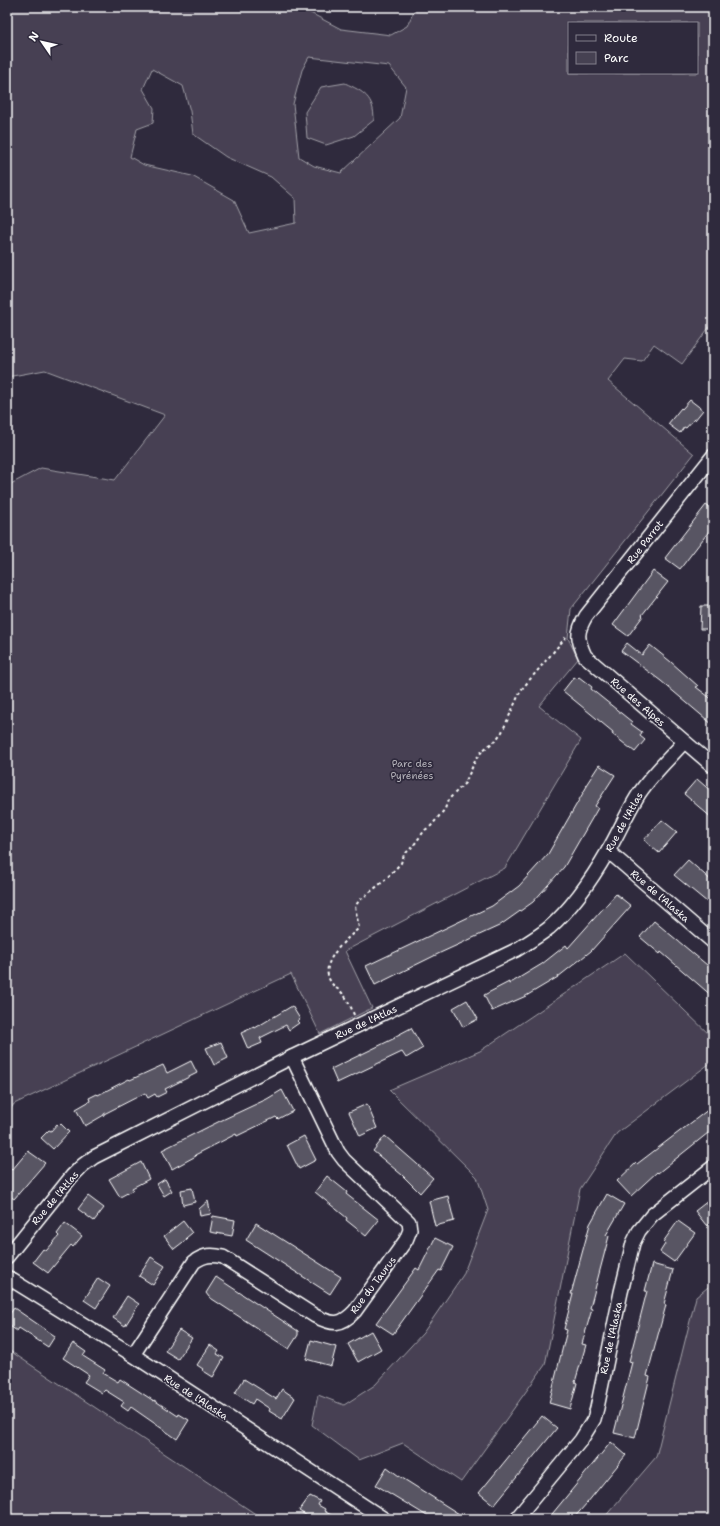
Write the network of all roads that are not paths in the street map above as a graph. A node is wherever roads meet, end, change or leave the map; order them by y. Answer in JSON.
{"nodes":[{"id":1,"x":713,"y":456,"type":"edge"},
{"id":2,"x":578,"y":629,"type":"joint"},
{"id":3,"x":684,"y":742,"type":"junction"},
{"id":4,"x":713,"y":766,"type":"edge"},
{"id":5,"x":608,"y":851,"type":"junction"},
{"id":6,"x":713,"y":942,"type":"edge"},
{"id":7,"x":292,"y":1057,"type":"junction"},
{"id":8,"x":713,"y":1166,"type":"edge"},
{"id":9,"x":7,"y":1257,"type":"edge"},
{"id":10,"x":7,"y":1276,"type":"edge"},
{"id":11,"x":133,"y":1355,"type":"junction"},
{"id":12,"x":384,"y":1519,"type":"edge"},
{"id":13,"x":516,"y":1519,"type":"edge"}],
"edges":[{"from":1,"to":2,"type":"street","name":"Rue Parrot"},
{"from":2,"to":3,"type":"street","name":"Rue des Alpes"},
{"from":3,"to":4,"type":"street","name":"Rue des Alpes"},
{"from":3,"to":5,"type":"street","name":"Rue de l'Atlas"},
{"from":5,"to":6,"type":"street","name":"Rue de l'Alaska"},
{"from":5,"to":7,"type":"street","name":"Rue de l'Atlas"},
{"from":7,"to":9,"type":"street","name":"Rue de l'Atlas"},
{"from":7,"to":11,"type":"street","name":"Rue du Taurus"},
{"from":8,"to":13,"type":"street","name":"Rue de l'Alaska"},
{"from":10,"to":11,"type":"street","name":"Rue de l'Alaska"},
{"from":11,"to":12,"type":"street","name":"Rue de l'Alaska"}]}
